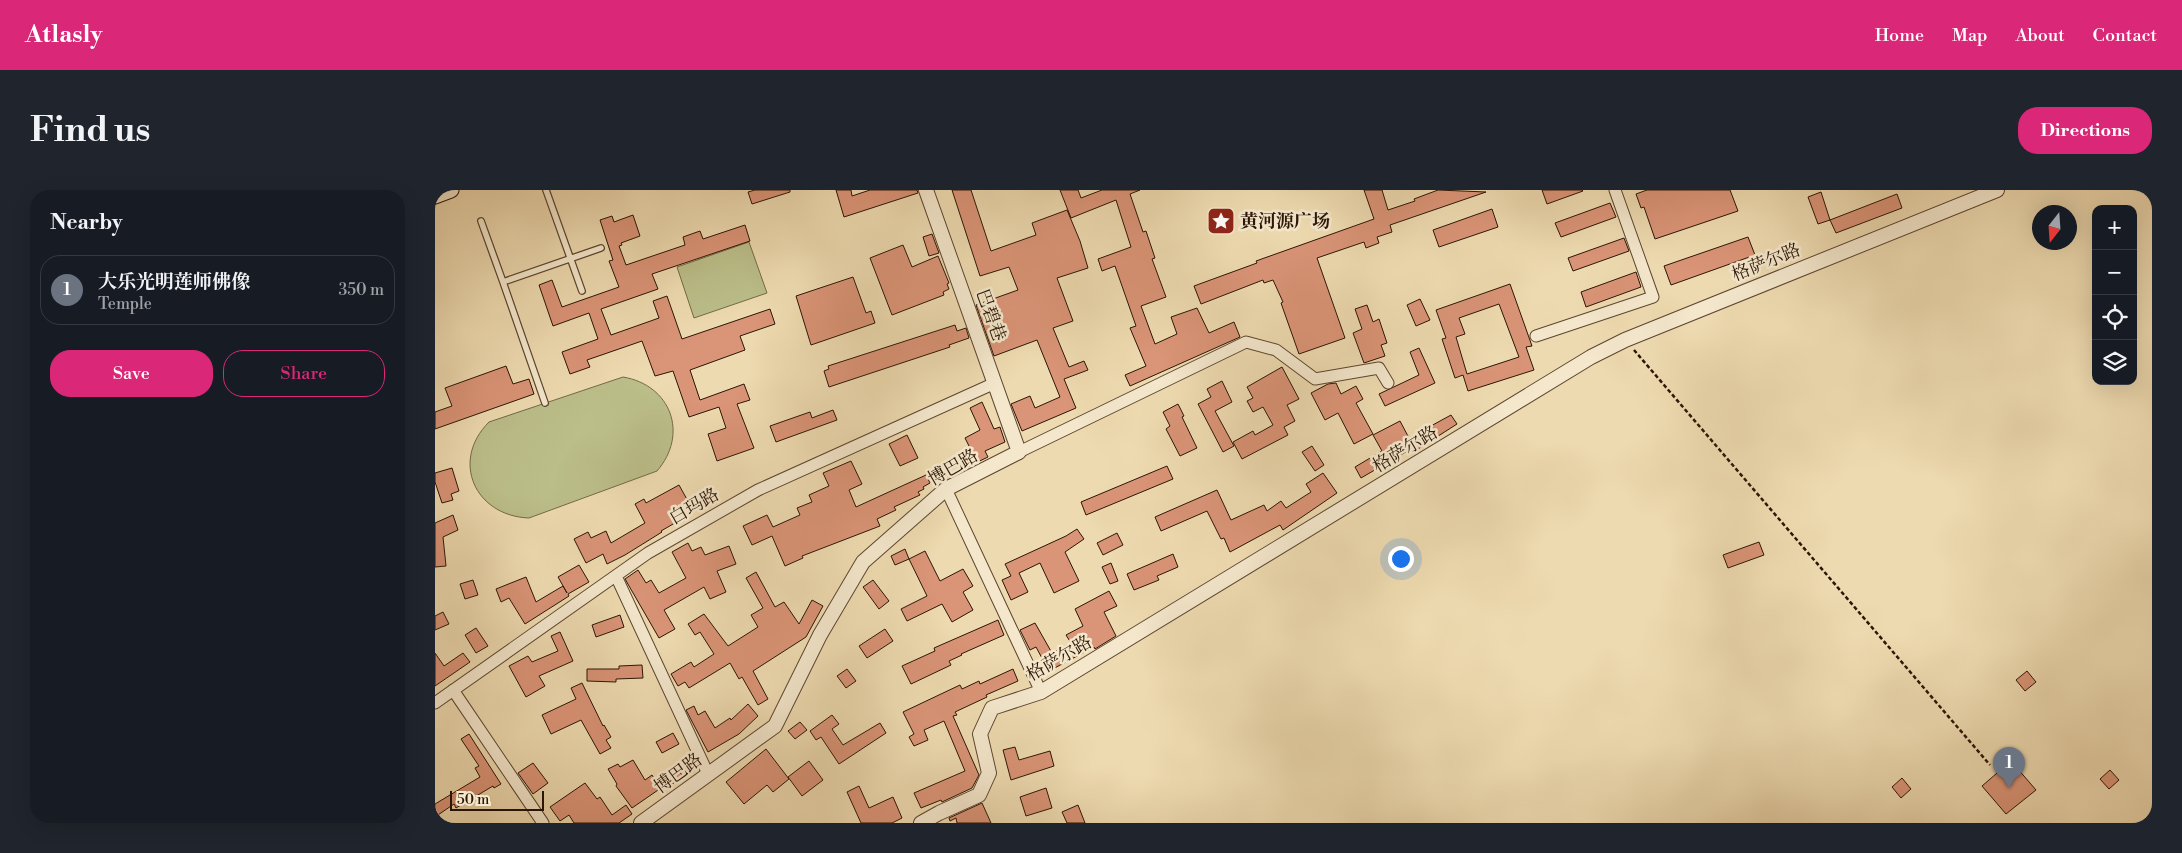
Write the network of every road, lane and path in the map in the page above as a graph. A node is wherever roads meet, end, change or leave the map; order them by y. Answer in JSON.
{"nodes":[{"id":1,"x":451,"y":190,"type":"edge"},
{"id":2,"x":546,"y":190,"type":"edge"},
{"id":3,"x":926,"y":190,"type":"edge"},
{"id":4,"x":1615,"y":190,"type":"edge"},
{"id":5,"x":1997,"y":190,"type":"edge"},
{"id":6,"x":435,"y":196,"type":"edge"},
{"id":7,"x":481,"y":221,"type":"dead end"},
{"id":8,"x":601,"y":248,"type":"dead end"},
{"id":9,"x":570,"y":259,"type":"junction"},
{"id":10,"x":503,"y":282,"type":"junction"},
{"id":11,"x":582,"y":291,"type":"dead end"},
{"id":12,"x":1536,"y":336,"type":"dead end"},
{"id":13,"x":1625,"y":340,"type":"junction"},
{"id":14,"x":995,"y":383,"type":"junction"},
{"id":15,"x":1387,"y":383,"type":"dead end"},
{"id":16,"x":545,"y":403,"type":"dead end"},
{"id":17,"x":1019,"y":452,"type":"junction"},
{"id":18,"x":946,"y":489,"type":"junction"},
{"id":19,"x":615,"y":576,"type":"junction"},
{"id":20,"x":453,"y":690,"type":"junction"},
{"id":21,"x":1041,"y":692,"type":"junction"},
{"id":22,"x":436,"y":699,"type":"edge"},
{"id":23,"x":1990,"y":765,"type":"dead end"},
{"id":24,"x":708,"y":774,"type":"junction"},
{"id":25,"x":543,"y":823,"type":"edge"},
{"id":26,"x":641,"y":823,"type":"edge"},
{"id":27,"x":921,"y":823,"type":"edge"}],
"edges":[{"from":1,"to":6,"type":"main road"},
{"from":2,"to":9,"type":"lane"},
{"from":3,"to":14,"type":"street","name":"巴碧巷"},
{"from":4,"to":12,"type":"street"},
{"from":5,"to":13,"type":"street","name":"格萨尔路"},
{"from":7,"to":10,"type":"lane"},
{"from":8,"to":9,"type":"lane"},
{"from":9,"to":10,"type":"lane"},
{"from":9,"to":11,"type":"lane"},
{"from":10,"to":16,"type":"lane"},
{"from":13,"to":21,"type":"street","name":"格萨尔路"},
{"from":13,"to":23,"type":"path"},
{"from":14,"to":17,"type":"street","name":"巴碧巷"},
{"from":14,"to":19,"type":"street","name":"白玛路"},
{"from":15,"to":17,"type":"street","name":"博巴路"},
{"from":17,"to":18,"type":"street","name":"博巴路"},
{"from":18,"to":21,"type":"street"},
{"from":18,"to":24,"type":"street","name":"博巴路"},
{"from":19,"to":20,"type":"street","name":"白玛路"},
{"from":19,"to":24,"type":"street"},
{"from":20,"to":22,"type":"street","name":"白玛路"},
{"from":20,"to":25,"type":"street"},
{"from":21,"to":27,"type":"street","name":"格萨尔路"},
{"from":24,"to":26,"type":"street","name":"博巴路"}]}
